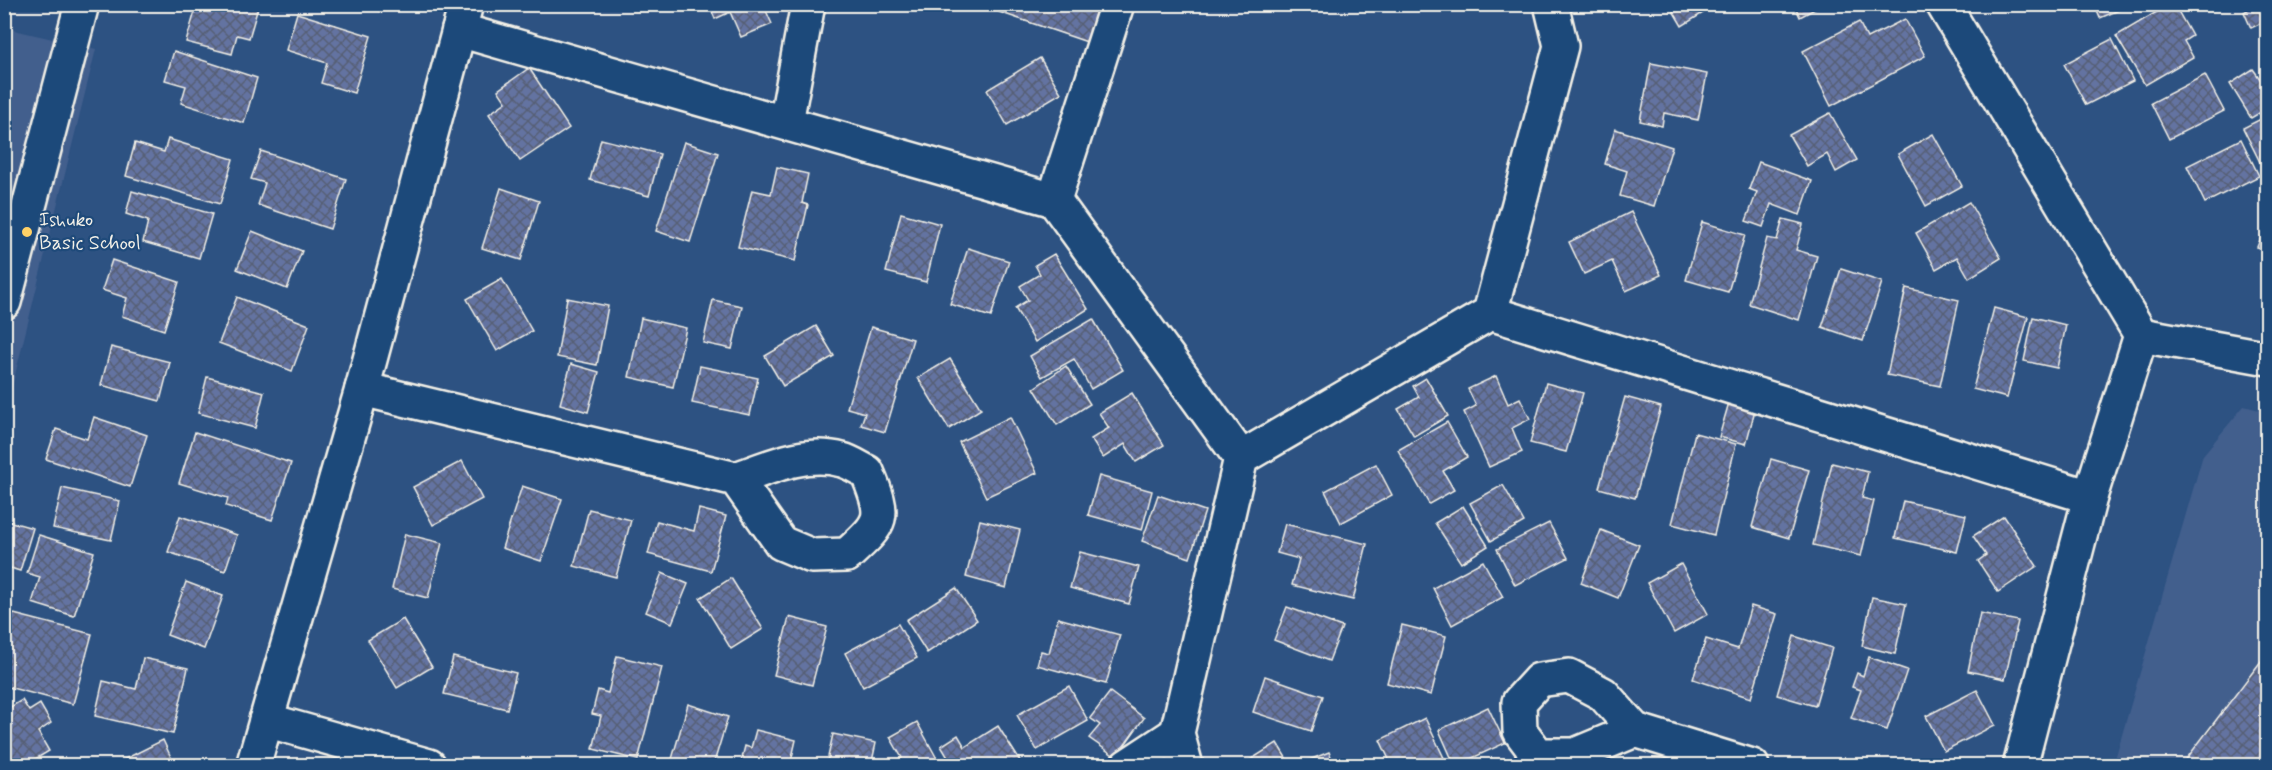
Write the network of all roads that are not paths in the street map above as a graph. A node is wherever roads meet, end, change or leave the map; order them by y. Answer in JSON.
{"nodes":[{"id":1,"x":82,"y":4,"type":"edge"},
{"id":2,"x":808,"y":4,"type":"edge"},
{"id":3,"x":1117,"y":4,"type":"edge"},
{"id":4,"x":1551,"y":4,"type":"edge"},
{"id":5,"x":1943,"y":4,"type":"edge"},
{"id":6,"x":462,"y":17,"type":"edge"},
{"id":7,"x":786,"y":122,"type":"junction"},
{"id":8,"x":1054,"y":200,"type":"junction"},
{"id":9,"x":4,"y":302,"type":"edge"},
{"id":10,"x":1490,"y":313,"type":"junction"},
{"id":11,"x":2141,"y":335,"type":"junction"},
{"id":12,"x":2268,"y":358,"type":"edge"},
{"id":13,"x":362,"y":389,"type":"junction"},
{"id":14,"x":1241,"y":458,"type":"junction"},
{"id":15,"x":736,"y":479,"type":"dead end"},
{"id":16,"x":2091,"y":497,"type":"junction"},
{"id":17,"x":266,"y":720,"type":"junction"},
{"id":18,"x":1635,"y":730,"type":"dead end"},
{"id":19,"x":1177,"y":733,"type":"junction"},
{"id":20,"x":253,"y":765,"type":"edge"},
{"id":21,"x":429,"y":765,"type":"edge"},
{"id":22,"x":1126,"y":765,"type":"edge"},
{"id":23,"x":1186,"y":765,"type":"edge"},
{"id":24,"x":1752,"y":765,"type":"edge"},
{"id":25,"x":2020,"y":765,"type":"edge"}],
"edges":[{"from":1,"to":9,"type":"street"},
{"from":2,"to":7,"type":"street"},
{"from":3,"to":8,"type":"street"},
{"from":4,"to":10,"type":"street"},
{"from":5,"to":11,"type":"street"},
{"from":6,"to":7,"type":"street"},
{"from":6,"to":13,"type":"street"},
{"from":7,"to":8,"type":"street"},
{"from":8,"to":14,"type":"street"},
{"from":10,"to":14,"type":"street"},
{"from":10,"to":16,"type":"street"},
{"from":11,"to":12,"type":"street"},
{"from":11,"to":16,"type":"street"},
{"from":13,"to":15,"type":"street"},
{"from":13,"to":17,"type":"street"},
{"from":14,"to":19,"type":"street"},
{"from":16,"to":25,"type":"street"},
{"from":17,"to":20,"type":"street"},
{"from":17,"to":21,"type":"street"},
{"from":18,"to":24,"type":"street"},
{"from":19,"to":22,"type":"street"},
{"from":19,"to":23,"type":"street"}]}
